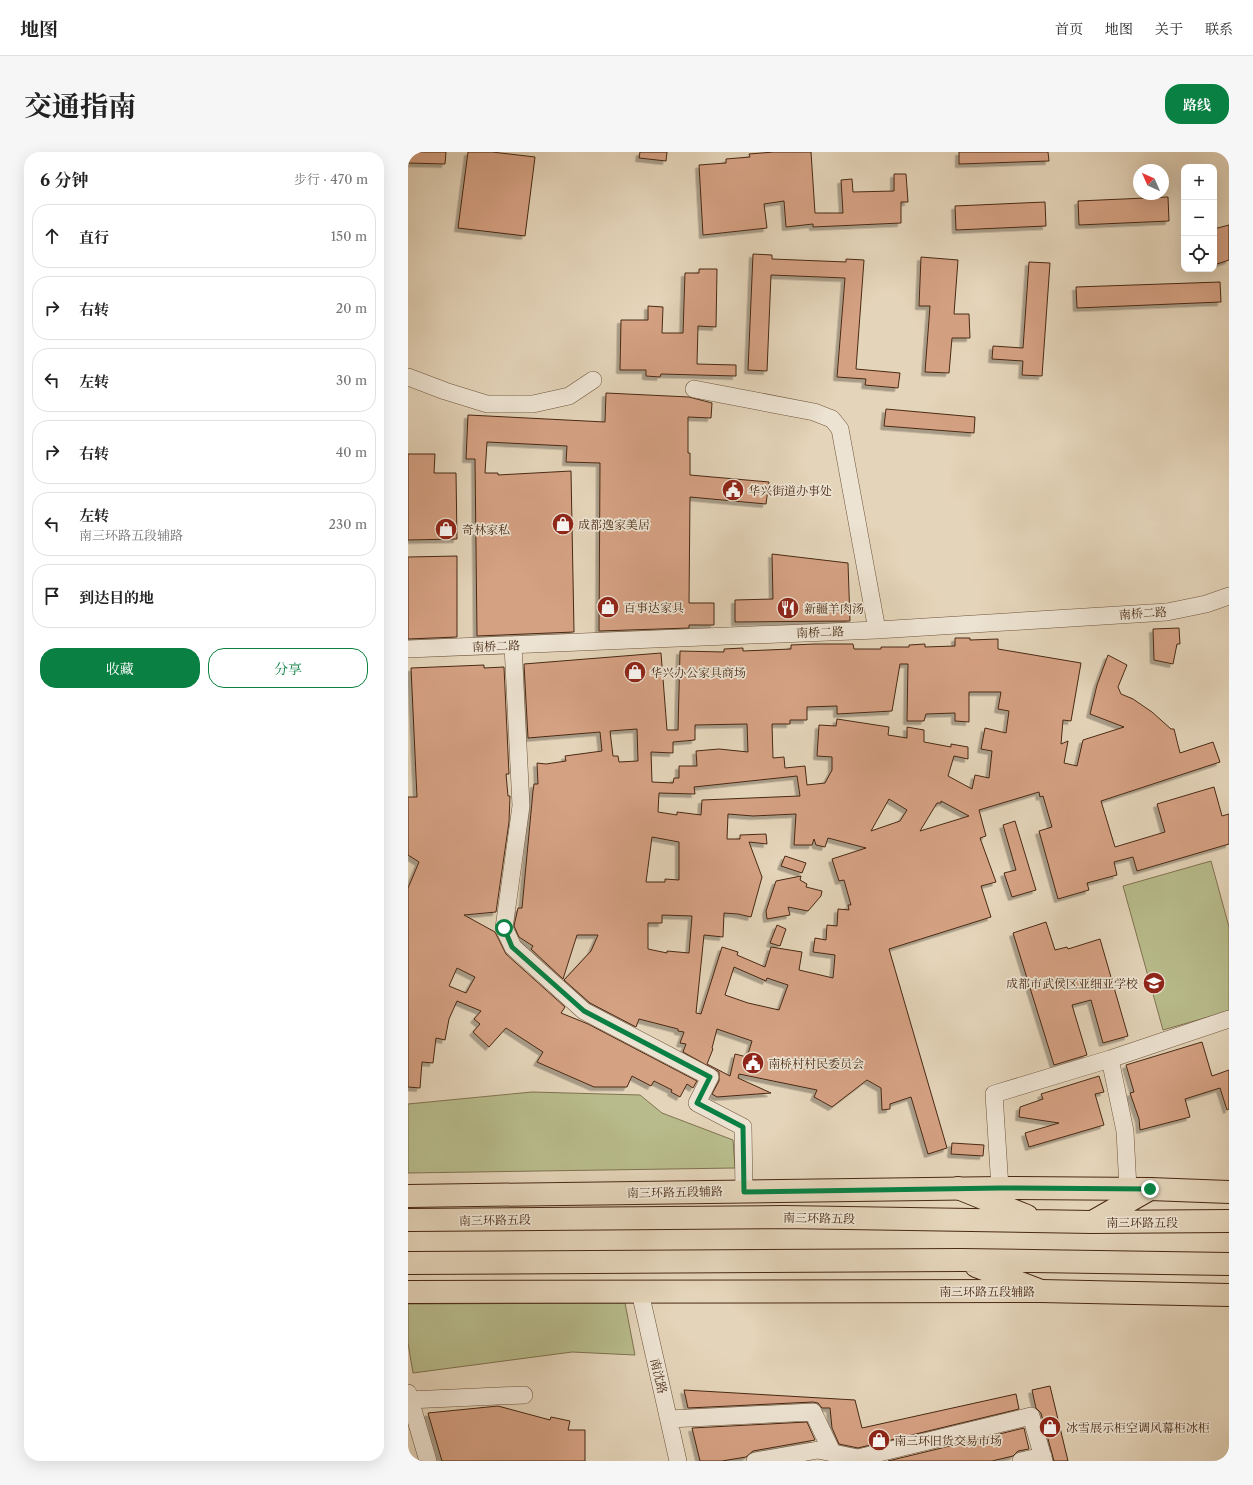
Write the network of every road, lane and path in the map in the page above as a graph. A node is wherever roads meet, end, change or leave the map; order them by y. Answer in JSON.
{"nodes":[{"id":1,"x":408,"y":377,"type":"edge"},
{"id":2,"x":594,"y":380,"type":"dead end"},
{"id":3,"x":694,"y":389,"type":"dead end"},
{"id":4,"x":1229,"y":596,"type":"edge"},
{"id":5,"x":877,"y":630,"type":"junction"},
{"id":6,"x":513,"y":646,"type":"junction"},
{"id":7,"x":408,"y":649,"type":"edge"},
{"id":8,"x":1229,"y":1019,"type":"edge"},
{"id":9,"x":1110,"y":1059,"type":"junction"},
{"id":10,"x":958,"y":1188,"type":"junction"},
{"id":11,"x":1000,"y":1188,"type":"junction"},
{"id":12,"x":1128,"y":1189,"type":"junction"},
{"id":13,"x":1150,"y":1189,"type":"junction"},
{"id":14,"x":744,"y":1192,"type":"junction"},
{"id":15,"x":1229,"y":1192,"type":"edge"},
{"id":16,"x":408,"y":1196,"type":"edge"},
{"id":17,"x":408,"y":1220,"type":"edge"},
{"id":18,"x":1039,"y":1221,"type":"junction"},
{"id":19,"x":1229,"y":1221,"type":"edge"},
{"id":20,"x":1092,"y":1222,"type":"junction"},
{"id":21,"x":961,"y":1260,"type":"junction"},
{"id":22,"x":408,"y":1263,"type":"edge"},
{"id":23,"x":1229,"y":1264,"type":"edge"},
{"id":24,"x":1041,"y":1291,"type":"junction"},
{"id":25,"x":408,"y":1292,"type":"edge"},
{"id":26,"x":640,"y":1292,"type":"junction"},
{"id":27,"x":1229,"y":1295,"type":"edge"},
{"id":28,"x":524,"y":1395,"type":"dead end"},
{"id":29,"x":408,"y":1397,"type":"edge"},
{"id":30,"x":669,"y":1419,"type":"junction"},
{"id":31,"x":832,"y":1452,"type":"junction"},
{"id":32,"x":1043,"y":1458,"type":"edge"},
{"id":33,"x":859,"y":1460,"type":"edge"},
{"id":34,"x":428,"y":1461,"type":"edge"},
{"id":35,"x":678,"y":1461,"type":"edge"},
{"id":36,"x":755,"y":1461,"type":"edge"},
{"id":37,"x":1021,"y":1461,"type":"edge"}],
"edges":[{"from":1,"to":2,"type":"street"},
{"from":3,"to":5,"type":"street"},
{"from":4,"to":5,"type":"street","name":"南桥二路"},
{"from":5,"to":6,"type":"street","name":"南桥二路"},
{"from":6,"to":7,"type":"street","name":"南桥二路"},
{"from":6,"to":14,"type":"street"},
{"from":8,"to":9,"type":"street"},
{"from":9,"to":11,"type":"street"},
{"from":9,"to":12,"type":"street"},
{"from":10,"to":11,"type":"main road","name":"南三环路五段辅路"},
{"from":10,"to":14,"type":"main road","name":"南三环路五段辅路"},
{"from":10,"to":18,"type":"main road"},
{"from":11,"to":12,"type":"main road","name":"南三环路五段辅路"},
{"from":12,"to":13,"type":"main road","name":"南三环路五段辅路"},
{"from":13,"to":15,"type":"main road","name":"南三环路五段辅路"},
{"from":13,"to":20,"type":"main road"},
{"from":14,"to":16,"type":"main road","name":"南三环路五段辅路"},
{"from":17,"to":18,"type":"main road","name":"南三环路五段"},
{"from":18,"to":20,"type":"main road","name":"南三环路五段"},
{"from":19,"to":20,"type":"main road","name":"南三环路五段"},
{"from":21,"to":22,"type":"main road"},
{"from":21,"to":23,"type":"main road"},
{"from":21,"to":24,"type":"main road"},
{"from":24,"to":26,"type":"main road","name":"南三环路五段辅路"},
{"from":24,"to":27,"type":"main road","name":"南三环路五段辅路"},
{"from":25,"to":26,"type":"main road","name":"南三环路五段辅路"},
{"from":26,"to":30,"type":"street","name":"南沈路"},
{"from":28,"to":29,"type":"street"},
{"from":29,"to":34,"type":"street"},
{"from":30,"to":31,"type":"street"},
{"from":30,"to":35,"type":"street","name":"南沈路"},
{"from":31,"to":33,"type":"street"},
{"from":31,"to":36,"type":"street"},
{"from":32,"to":33,"type":"street"},
{"from":32,"to":37,"type":"street"}]}
